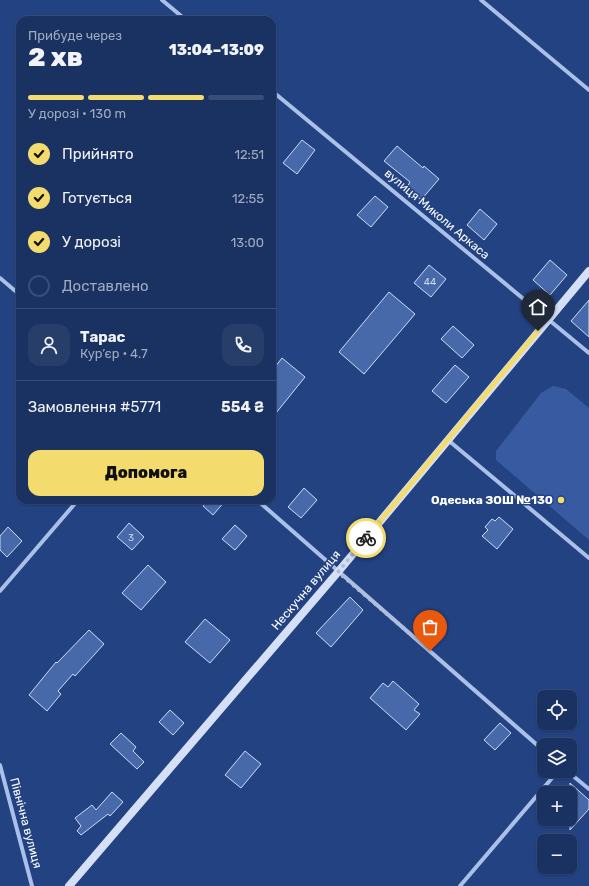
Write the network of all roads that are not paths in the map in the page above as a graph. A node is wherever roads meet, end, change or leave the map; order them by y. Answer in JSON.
{"nodes":[{"id":1,"x":162,"y":0,"type":"edge"},
{"id":2,"x":481,"y":0,"type":"edge"},
{"id":3,"x":181,"y":16,"type":"edge"},
{"id":4,"x":589,"y":90,"type":"edge"},
{"id":5,"x":276,"y":94,"type":"edge"},
{"id":6,"x":589,"y":270,"type":"edge"},
{"id":7,"x":0,"y":278,"type":"edge"},
{"id":8,"x":16,"y":292,"type":"edge"},
{"id":9,"x":548,"y":319,"type":"junction"},
{"id":10,"x":589,"y":353,"type":"edge"},
{"id":11,"x":447,"y":440,"type":"junction"},
{"id":12,"x":75,"y":504,"type":"edge"},
{"id":13,"x":262,"y":504,"type":"edge"},
{"id":14,"x":589,"y":558,"type":"edge"},
{"id":15,"x":338,"y":572,"type":"junction"},
{"id":16,"x":0,"y":591,"type":"edge"},
{"id":17,"x":537,"y":745,"type":"edge"},
{"id":18,"x":0,"y":764,"type":"edge"},
{"id":19,"x":552,"y":778,"type":"edge"},
{"id":20,"x":576,"y":778,"type":"edge"},
{"id":21,"x":589,"y":789,"type":"edge"},
{"id":22,"x":32,"y":886,"type":"edge"},
{"id":23,"x":69,"y":886,"type":"edge"},
{"id":24,"x":460,"y":886,"type":"edge"}],
"edges":[{"from":1,"to":3,"type":"street"},
{"from":2,"to":4,"type":"street"},
{"from":5,"to":9,"type":"street","name":"вулиця Миколи Аркаса"},
{"from":6,"to":9,"type":"street","name":"Нескучна вулиця"},
{"from":7,"to":8,"type":"street"},
{"from":9,"to":10,"type":"street","name":"вулиця Миколи Аркаса"},
{"from":9,"to":11,"type":"street","name":"Нескучна вулиця"},
{"from":11,"to":14,"type":"street"},
{"from":11,"to":15,"type":"street","name":"Нескучна вулиця"},
{"from":12,"to":16,"type":"street"},
{"from":13,"to":15,"type":"street"},
{"from":15,"to":17,"type":"street"},
{"from":15,"to":23,"type":"street","name":"Нескучна вулиця"},
{"from":18,"to":22,"type":"street","name":"Північна вулиця"},
{"from":19,"to":24,"type":"street"},
{"from":20,"to":21,"type":"street"}]}
